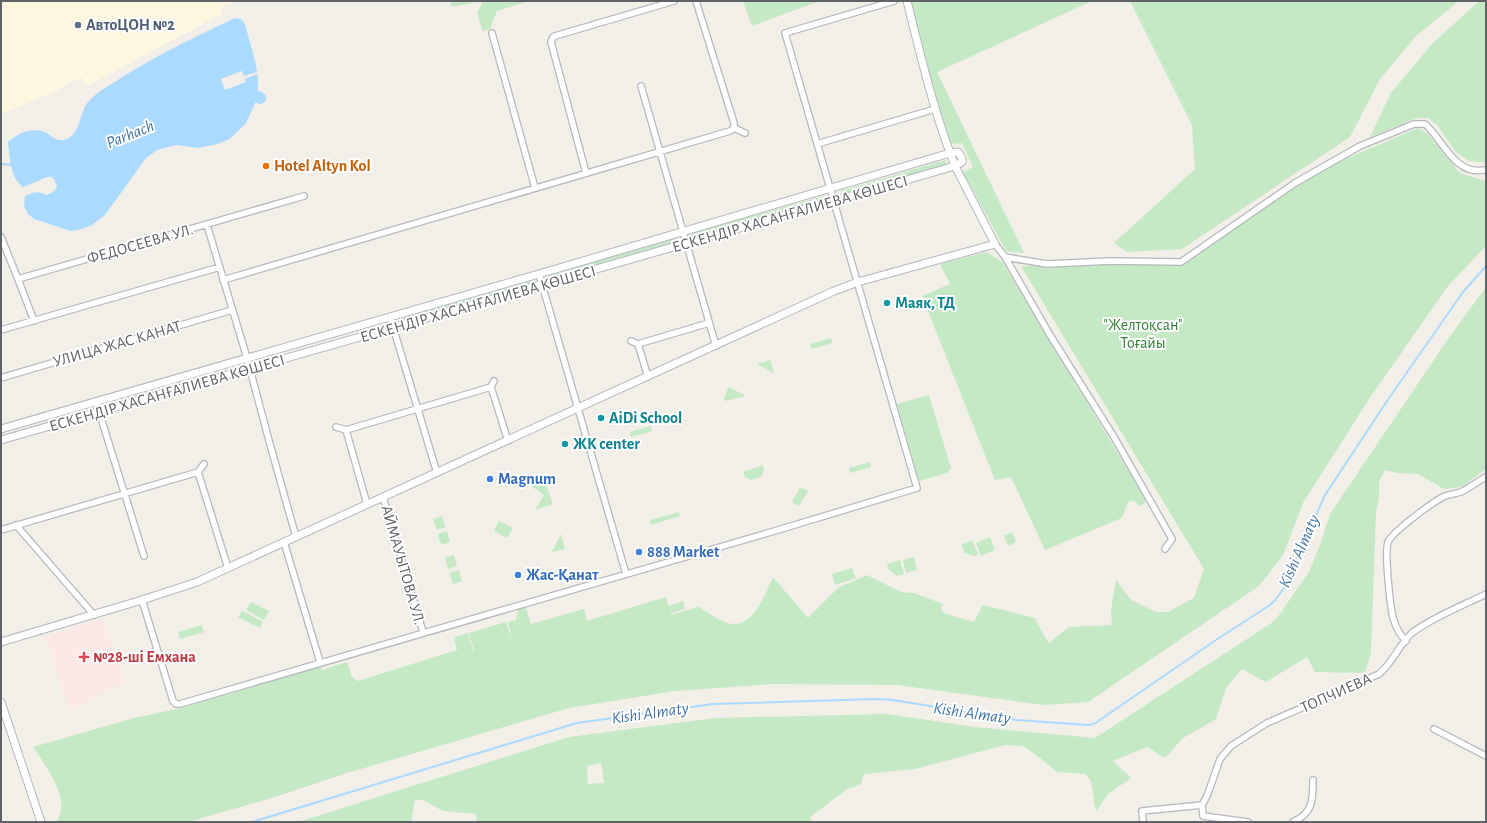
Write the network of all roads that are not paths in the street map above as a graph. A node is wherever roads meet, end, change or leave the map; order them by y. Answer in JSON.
{"nodes":[{"id":1,"x":674,"y":1,"type":"edge"},
{"id":2,"x":696,"y":1,"type":"edge"},
{"id":3,"x":894,"y":1,"type":"edge"},
{"id":4,"x":907,"y":1,"type":"edge"},
{"id":5,"x":492,"y":33,"type":"dead end"},
{"id":6,"x":641,"y":86,"type":"dead end"},
{"id":7,"x":935,"y":109,"type":"junction"},
{"id":8,"x":734,"y":128,"type":"junction"},
{"id":9,"x":745,"y":133,"type":"dead end"},
{"id":10,"x":817,"y":144,"type":"junction"},
{"id":11,"x":660,"y":151,"type":"junction"},
{"id":12,"x":950,"y":153,"type":"junction"},
{"id":13,"x":955,"y":166,"type":"junction"},
{"id":14,"x":1486,"y":170,"type":"edge"},
{"id":15,"x":586,"y":173,"type":"junction"},
{"id":16,"x":535,"y":188,"type":"junction"},
{"id":17,"x":830,"y":189,"type":"junction"},
{"id":18,"x":304,"y":196,"type":"dead end"},
{"id":19,"x":834,"y":201,"type":"junction"},
{"id":20,"x":207,"y":225,"type":"junction"},
{"id":21,"x":684,"y":232,"type":"junction"},
{"id":22,"x":1,"y":238,"type":"edge"},
{"id":23,"x":687,"y":244,"type":"junction"},
{"id":24,"x":995,"y":244,"type":"junction"},
{"id":25,"x":1005,"y":257,"type":"junction"},
{"id":26,"x":220,"y":266,"type":"junction"},
{"id":27,"x":539,"y":274,"type":"junction"},
{"id":28,"x":18,"y":279,"type":"junction"},
{"id":29,"x":223,"y":280,"type":"junction"},
{"id":30,"x":858,"y":282,"type":"junction"},
{"id":31,"x":542,"y":286,"type":"junction"},
{"id":32,"x":232,"y":310,"type":"junction"},
{"id":33,"x":390,"y":317,"type":"junction"},
{"id":34,"x":34,"y":321,"type":"junction"},
{"id":35,"x":709,"y":323,"type":"junction"},
{"id":36,"x":393,"y":328,"type":"junction"},
{"id":37,"x":1,"y":330,"type":"edge"},
{"id":38,"x":631,"y":341,"type":"dead end"},
{"id":39,"x":638,"y":344,"type":"junction"},
{"id":40,"x":716,"y":346,"type":"junction"},
{"id":41,"x":247,"y":358,"type":"junction"},
{"id":42,"x":250,"y":369,"type":"junction"},
{"id":43,"x":648,"y":377,"type":"junction"},
{"id":44,"x":1,"y":378,"type":"edge"},
{"id":45,"x":494,"y":381,"type":"dead end"},
{"id":46,"x":491,"y":387,"type":"junction"},
{"id":47,"x":96,"y":402,"type":"junction"},
{"id":48,"x":418,"y":409,"type":"junction"},
{"id":49,"x":578,"y":409,"type":"junction"},
{"id":50,"x":99,"y":412,"type":"junction"},
{"id":51,"x":336,"y":427,"type":"dead end"},
{"id":52,"x":1,"y":429,"type":"edge"},
{"id":53,"x":346,"y":430,"type":"junction"},
{"id":54,"x":1,"y":440,"type":"edge"},
{"id":55,"x":508,"y":441,"type":"junction"},
{"id":56,"x":204,"y":464,"type":"dead end"},
{"id":57,"x":198,"y":472,"type":"junction"},
{"id":58,"x":437,"y":473,"type":"junction"},
{"id":59,"x":1486,"y":477,"type":"edge"},
{"id":60,"x":124,"y":494,"type":"junction"},
{"id":61,"x":383,"y":497,"type":"junction"},
{"id":62,"x":367,"y":504,"type":"junction"},
{"id":63,"x":16,"y":525,"type":"junction"},
{"id":64,"x":1,"y":530,"type":"edge"},
{"id":65,"x":296,"y":537,"type":"junction"},
{"id":66,"x":284,"y":542,"type":"junction"},
{"id":67,"x":1165,"y":549,"type":"dead end"},
{"id":68,"x":144,"y":556,"type":"dead end"},
{"id":69,"x":228,"y":568,"type":"junction"},
{"id":70,"x":626,"y":574,"type":"junction"},
{"id":71,"x":1486,"y":594,"type":"edge"},
{"id":72,"x":142,"y":600,"type":"junction"},
{"id":73,"x":94,"y":615,"type":"junction"},
{"id":74,"x":423,"y":632,"type":"junction"},
{"id":75,"x":1406,"y":641,"type":"junction"},
{"id":76,"x":1,"y":642,"type":"edge"},
{"id":77,"x":320,"y":662,"type":"junction"},
{"id":78,"x":1,"y":702,"type":"edge"},
{"id":79,"x":1434,"y":729,"type":"dead end"},
{"id":80,"x":1486,"y":756,"type":"edge"},
{"id":81,"x":1313,"y":780,"type":"dead end"},
{"id":82,"x":1202,"y":805,"type":"junction"},
{"id":83,"x":41,"y":822,"type":"edge"},
{"id":84,"x":1143,"y":822,"type":"edge"},
{"id":85,"x":1248,"y":822,"type":"edge"},
{"id":86,"x":1293,"y":822,"type":"edge"}],
"edges":[{"from":1,"to":15,"type":"street"},
{"from":2,"to":8,"type":"street"},
{"from":3,"to":10,"type":"street"},
{"from":4,"to":7,"type":"street"},
{"from":5,"to":16,"type":"street"},
{"from":6,"to":11,"type":"street"},
{"from":7,"to":10,"type":"street"},
{"from":7,"to":12,"type":"street"},
{"from":8,"to":9,"type":"street"},
{"from":8,"to":11,"type":"street"},
{"from":10,"to":17,"type":"street"},
{"from":11,"to":15,"type":"street"},
{"from":11,"to":21,"type":"street"},
{"from":12,"to":13,"type":"street"},
{"from":12,"to":17,"type":"street","name":"ЕСКЕНДІР ХАСАНҒАЛИЕВА КӨШЕСІ"},
{"from":13,"to":19,"type":"street","name":"ЕСКЕНДІР ХАСАНҒАЛИЕВА КӨШЕСІ"},
{"from":13,"to":24,"type":"street"},
{"from":14,"to":25,"type":"street"},
{"from":15,"to":16,"type":"street"},
{"from":16,"to":29,"type":"street"},
{"from":17,"to":19,"type":"street"},
{"from":17,"to":21,"type":"street","name":"ЕСКЕНДІР ХАСАНҒАЛИЕВА КӨШЕСІ"},
{"from":18,"to":20,"type":"street","name":"ФЕДОСЕЕВА УЛ."},
{"from":19,"to":23,"type":"street","name":"ЕСКЕНДІР ХАСАНҒАЛИЕВА КӨШЕСІ"},
{"from":19,"to":30,"type":"street"},
{"from":20,"to":26,"type":"street"},
{"from":20,"to":28,"type":"street","name":"ФЕДОСЕЕВА УЛ."},
{"from":21,"to":23,"type":"street"},
{"from":21,"to":27,"type":"street","name":"ЕСКЕНДІР ХАСАНҒАЛИЕВА КӨШЕСІ"},
{"from":22,"to":28,"type":"street"},
{"from":23,"to":31,"type":"street","name":"ЕСКЕНДІР ХАСАНҒАЛИЕВА КӨШЕСІ"},
{"from":23,"to":35,"type":"street"},
{"from":24,"to":25,"type":"street"},
{"from":24,"to":30,"type":"street"},
{"from":25,"to":67,"type":"street"},
{"from":26,"to":29,"type":"street"},
{"from":26,"to":34,"type":"street"},
{"from":27,"to":31,"type":"street"},
{"from":27,"to":33,"type":"street","name":"ЕСКЕНДІР ХАСАНҒАЛИЕВА КӨШЕСІ"},
{"from":28,"to":34,"type":"street"},
{"from":29,"to":32,"type":"street"},
{"from":30,"to":40,"type":"street"},
{"from":30,"to":70,"type":"street"},
{"from":31,"to":36,"type":"street","name":"ЕСКЕНДІР ХАСАНҒАЛИЕВА КӨШЕСІ"},
{"from":31,"to":49,"type":"street"},
{"from":32,"to":41,"type":"street"},
{"from":32,"to":44,"type":"street","name":"УЛИЦА ЖАС КАНАТ"},
{"from":33,"to":36,"type":"street"},
{"from":33,"to":41,"type":"street","name":"ЕСКЕНДІР ХАСАНҒАЛИЕВА КӨШЕСІ"},
{"from":34,"to":37,"type":"street"},
{"from":35,"to":39,"type":"street"},
{"from":35,"to":40,"type":"street"},
{"from":36,"to":42,"type":"street","name":"ЕСКЕНДІР ХАСАНҒАЛИЕВА КӨШЕСІ"},
{"from":36,"to":48,"type":"street"},
{"from":38,"to":39,"type":"street"},
{"from":39,"to":43,"type":"street"},
{"from":40,"to":43,"type":"street"},
{"from":41,"to":42,"type":"street"},
{"from":41,"to":47,"type":"street","name":"ЕСКЕНДІР ХАСАНҒАЛИЕВА КӨШЕСІ"},
{"from":42,"to":50,"type":"street","name":"ЕСКЕНДІР ХАСАНҒАЛИЕВА КӨШЕСІ"},
{"from":42,"to":65,"type":"street"},
{"from":43,"to":49,"type":"street"},
{"from":45,"to":46,"type":"street"},
{"from":46,"to":48,"type":"street"},
{"from":46,"to":55,"type":"street"},
{"from":47,"to":50,"type":"street"},
{"from":47,"to":52,"type":"street","name":"ЕСКЕНДІР ХАСАНҒАЛИЕВА КӨШЕСІ"},
{"from":48,"to":53,"type":"street"},
{"from":48,"to":58,"type":"street"},
{"from":49,"to":55,"type":"street"},
{"from":49,"to":70,"type":"street"},
{"from":50,"to":54,"type":"street","name":"ЕСКЕНДІР ХАСАНҒАЛИЕВА КӨШЕСІ"},
{"from":50,"to":60,"type":"street"},
{"from":51,"to":53,"type":"street"},
{"from":53,"to":62,"type":"street"},
{"from":55,"to":58,"type":"street"},
{"from":56,"to":57,"type":"street"},
{"from":57,"to":60,"type":"street"},
{"from":57,"to":69,"type":"street"},
{"from":58,"to":61,"type":"street"},
{"from":59,"to":75,"type":"street"},
{"from":60,"to":63,"type":"street"},
{"from":60,"to":68,"type":"street"},
{"from":61,"to":62,"type":"street"},
{"from":61,"to":74,"type":"street","name":"АЙМАУЫТОВА УЛ."},
{"from":62,"to":65,"type":"street"},
{"from":63,"to":64,"type":"street"},
{"from":63,"to":73,"type":"street"},
{"from":65,"to":66,"type":"street"},
{"from":66,"to":69,"type":"street"},
{"from":66,"to":77,"type":"street"},
{"from":69,"to":72,"type":"street"},
{"from":70,"to":74,"type":"street"},
{"from":71,"to":75,"type":"street","name":"ТОПЧИЕВА"},
{"from":72,"to":73,"type":"street"},
{"from":72,"to":77,"type":"street"},
{"from":73,"to":76,"type":"street"},
{"from":74,"to":77,"type":"street"},
{"from":75,"to":82,"type":"street","name":"ТОПЧИЕВА"},
{"from":78,"to":83,"type":"street"},
{"from":79,"to":80,"type":"street"},
{"from":81,"to":86,"type":"street"},
{"from":82,"to":84,"type":"street"},
{"from":82,"to":85,"type":"street"}]}
